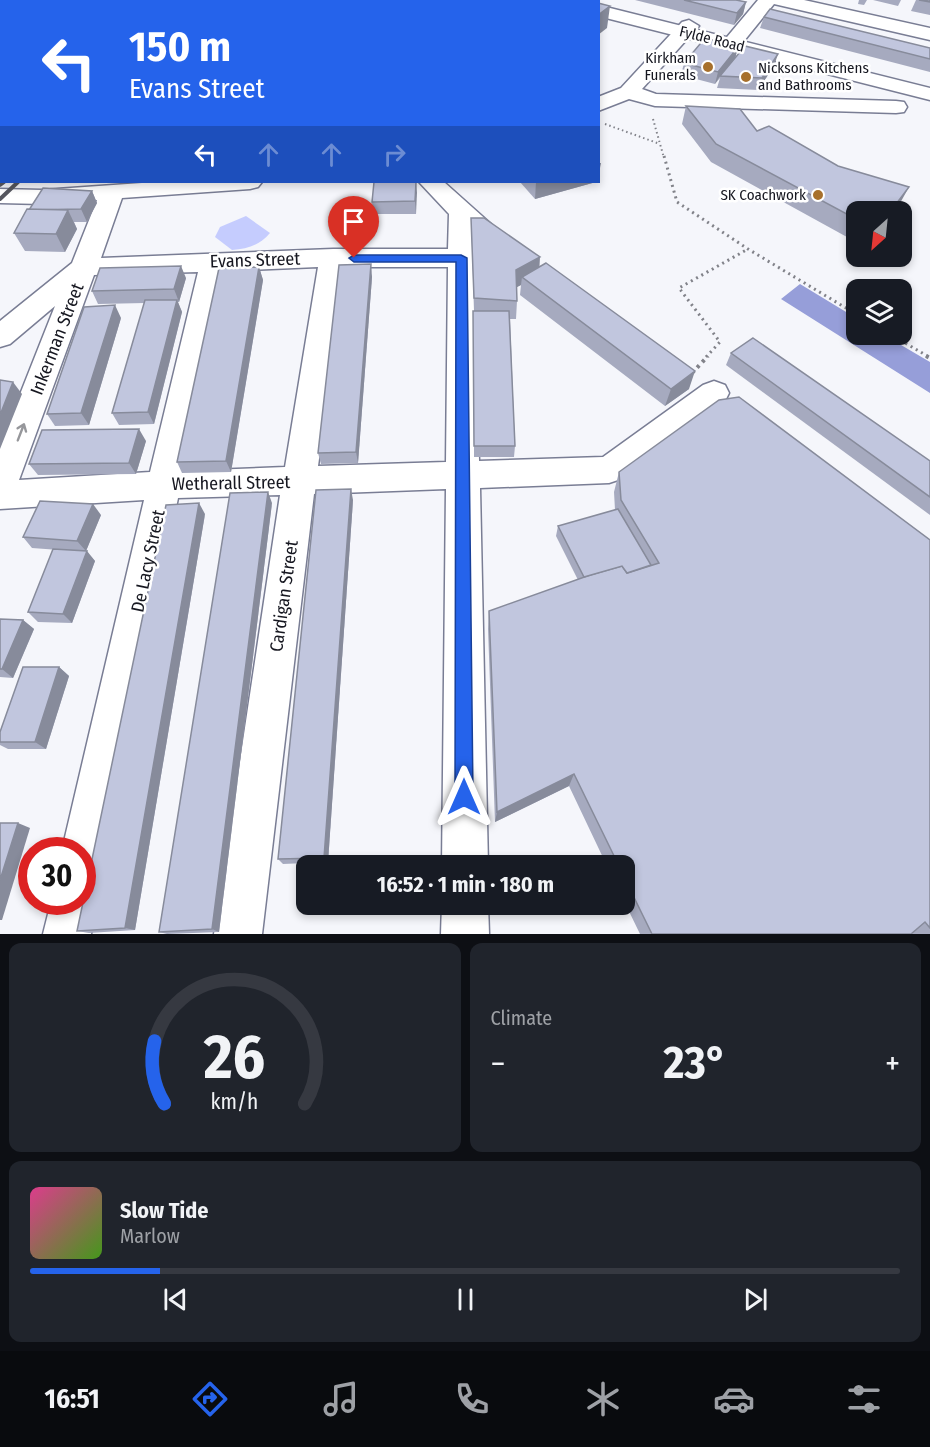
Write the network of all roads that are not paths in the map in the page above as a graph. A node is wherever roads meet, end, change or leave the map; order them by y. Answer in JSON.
{"nodes":[{"id":1,"x":768,"y":0,"type":"edge"},
{"id":2,"x":779,"y":0,"type":"edge"},
{"id":3,"x":600,"y":5,"type":"edge"},
{"id":4,"x":600,"y":10,"type":"edge"},
{"id":5,"x":686,"y":29,"type":"junction"},
{"id":6,"x":930,"y":34,"type":"edge"},
{"id":7,"x":737,"y":37,"type":"junction"},
{"id":8,"x":930,"y":84,"type":"edge"},
{"id":9,"x":628,"y":92,"type":"junction"},
{"id":10,"x":930,"y":94,"type":"edge"},
{"id":11,"x":600,"y":104,"type":"edge"},
{"id":12,"x":896,"y":107,"type":"dead end"},
{"id":13,"x":235,"y":183,"type":"edge"},
{"id":14,"x":433,"y":183,"type":"edge"},
{"id":15,"x":84,"y":188,"type":"edge"},
{"id":16,"x":113,"y":191,"type":"junction"},
{"id":17,"x":0,"y":196,"type":"edge"},
{"id":18,"x":462,"y":212,"type":"junction"},
{"id":19,"x":500,"y":240,"type":"edge"},
{"id":20,"x":333,"y":258,"type":"junction"},
{"id":21,"x":461,"y":258,"type":"junction"},
{"id":22,"x":213,"y":262,"type":"junction"},
{"id":23,"x":84,"y":267,"type":"junction"},
{"id":24,"x":0,"y":337,"type":"edge"},
{"id":25,"x":742,"y":414,"type":"edge"},
{"id":26,"x":462,"y":475,"type":"junction"},
{"id":27,"x":299,"y":482,"type":"junction"},
{"id":28,"x":164,"y":485,"type":"junction"},
{"id":29,"x":0,"y":487,"type":"edge"},
{"id":30,"x":0,"y":495,"type":"edge"},
{"id":31,"x":87,"y":837,"type":"edge"},
{"id":32,"x":465,"y":855,"type":"edge"},
{"id":33,"x":71,"y":915,"type":"edge"},
{"id":34,"x":465,"y":915,"type":"edge"},
{"id":35,"x":67,"y":934,"type":"edge"},
{"id":36,"x":238,"y":934,"type":"edge"},
{"id":37,"x":465,"y":934,"type":"edge"}],
"edges":[{"from":1,"to":7,"type":"street"},
{"from":2,"to":6,"type":"street"},
{"from":3,"to":5,"type":"street","name":"Fylde Road"},
{"from":4,"to":5,"type":"street","name":"Fylde Road"},
{"from":5,"to":7,"type":"street","name":"Fylde Road"},
{"from":5,"to":9,"type":"street"},
{"from":5,"to":10,"type":"street","name":"Fylde Road"},
{"from":7,"to":8,"type":"street","name":"Fylde Road"},
{"from":9,"to":11,"type":"street"},
{"from":9,"to":12,"type":"street"},
{"from":13,"to":16,"type":"street"},
{"from":14,"to":18,"type":"street"},
{"from":15,"to":16,"type":"street"},
{"from":15,"to":17,"type":"street"},
{"from":16,"to":23,"type":"street","name":"Inkerman Street"},
{"from":18,"to":19,"type":"street"},
{"from":18,"to":21,"type":"street"},
{"from":20,"to":21,"type":"street","name":"Evans Street"},
{"from":20,"to":22,"type":"street","name":"Evans Street"},
{"from":20,"to":27,"type":"street","name":"Cardigan Street"},
{"from":21,"to":26,"type":"street"},
{"from":22,"to":23,"type":"street","name":"Evans Street"},
{"from":22,"to":28,"type":"street","name":"De Lacy Street"},
{"from":23,"to":24,"type":"street"},
{"from":29,"to":23,"type":"street","name":"Inkerman Street","one_way":true},
{"from":25,"to":26,"type":"street","name":"Wetherall Street"},
{"from":26,"to":27,"type":"street","name":"Wetherall Street"},
{"from":26,"to":32,"type":"street"},
{"from":27,"to":28,"type":"street","name":"Wetherall Street"},
{"from":27,"to":36,"type":"street","name":"Cardigan Street"},
{"from":28,"to":30,"type":"street","name":"Wetherall Street"},
{"from":28,"to":31,"type":"street","name":"De Lacy Street"},
{"from":33,"to":35,"type":"street"},
{"from":34,"to":37,"type":"street"}]}
